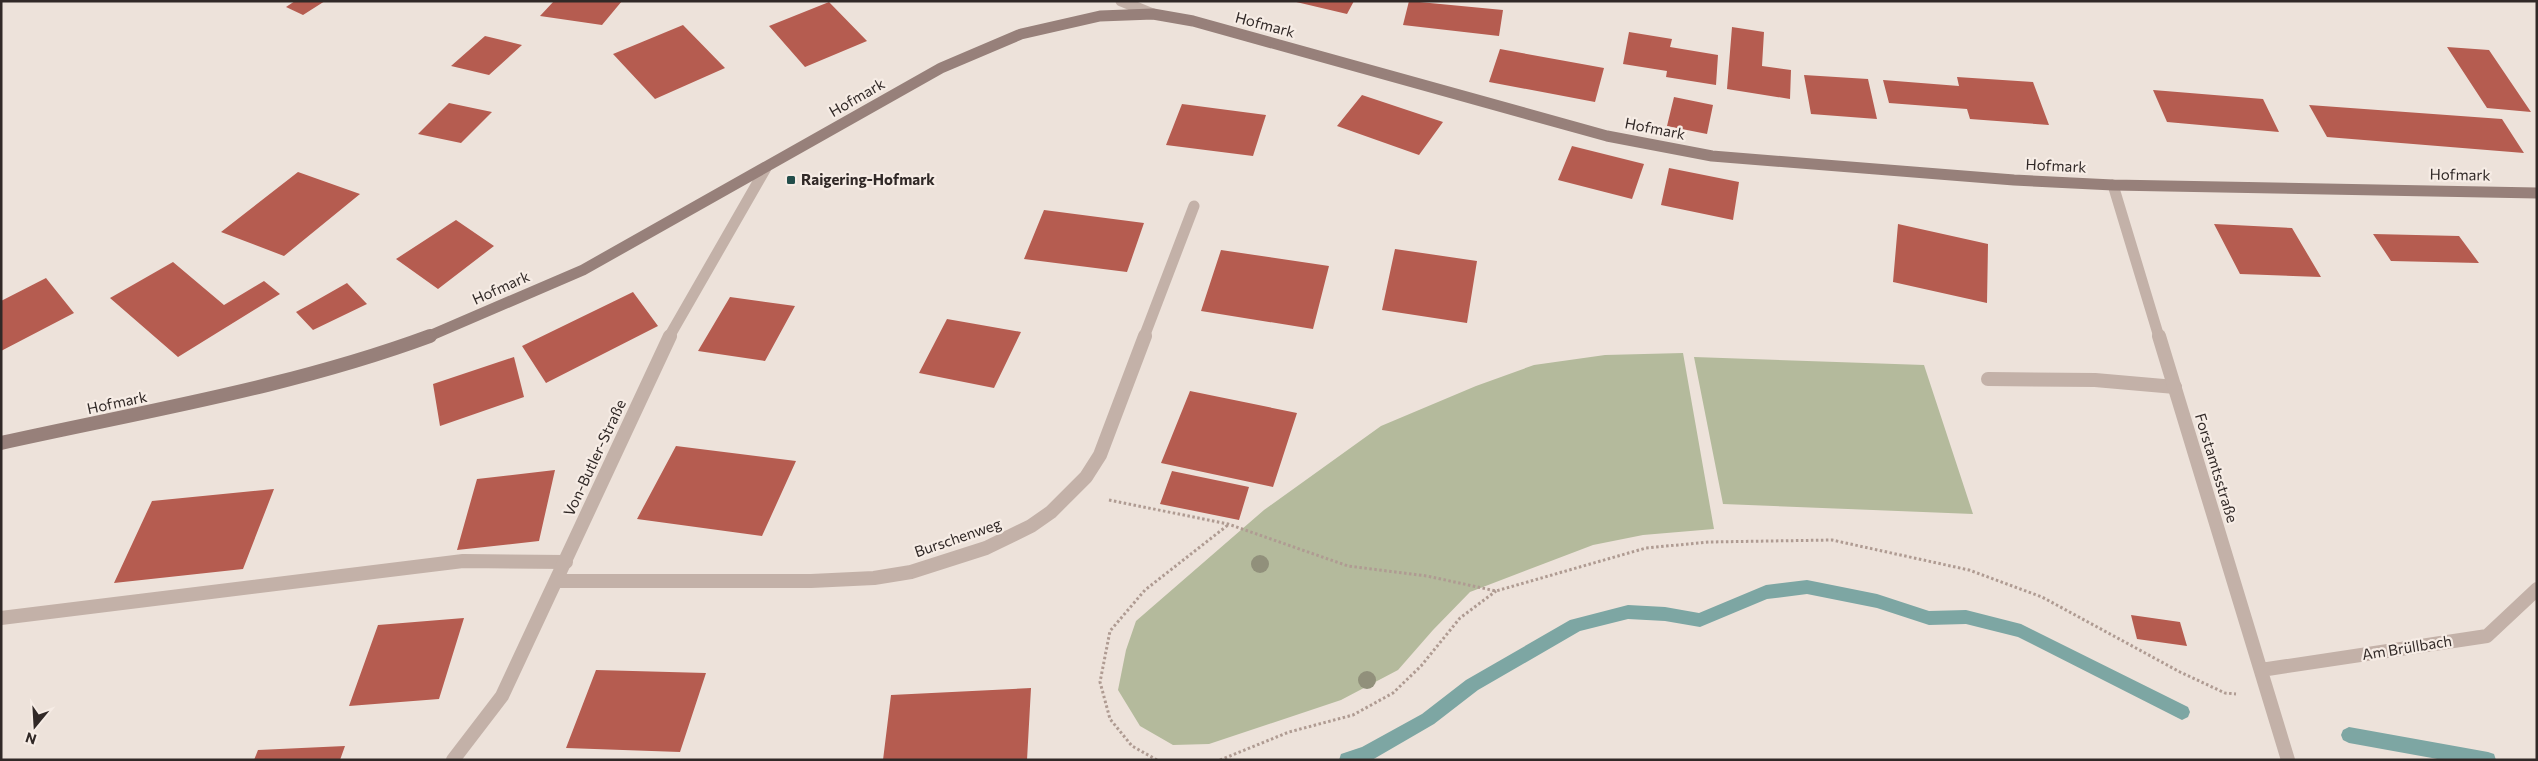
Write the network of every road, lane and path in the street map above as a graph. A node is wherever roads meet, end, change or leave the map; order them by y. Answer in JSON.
{"nodes":[{"id":1,"x":1121,"y":1,"type":"edge"},
{"id":2,"x":1153,"y":14,"type":"junction"},
{"id":3,"x":766,"y":168,"type":"junction"},
{"id":4,"x":2113,"y":185,"type":"junction"},
{"id":5,"x":2537,"y":192,"type":"edge"},
{"id":6,"x":1194,"y":206,"type":"dead end"},
{"id":7,"x":1988,"y":379,"type":"dead end"},
{"id":8,"x":2175,"y":387,"type":"junction"},
{"id":9,"x":1,"y":443,"type":"edge"},
{"id":10,"x":1074,"y":493,"type":"junction"},
{"id":11,"x":1228,"y":524,"type":"junction"},
{"id":12,"x":566,"y":562,"type":"junction"},
{"id":13,"x":557,"y":581,"type":"junction"},
{"id":14,"x":2537,"y":589,"type":"edge"},
{"id":15,"x":1496,"y":590,"type":"junction"},
{"id":16,"x":1,"y":618,"type":"edge"},
{"id":17,"x":2260,"y":670,"type":"junction"},
{"id":18,"x":2269,"y":697,"type":"junction"},
{"id":19,"x":453,"y":760,"type":"edge"},
{"id":20,"x":1157,"y":760,"type":"edge"},
{"id":21,"x":1220,"y":760,"type":"edge"},
{"id":22,"x":2288,"y":760,"type":"edge"}],
"edges":[{"from":1,"to":2,"type":"street"},
{"from":2,"to":3,"type":"street","name":"Hofmark"},
{"from":2,"to":4,"type":"street","name":"Hofmark"},
{"from":3,"to":9,"type":"street","name":"Hofmark"},
{"from":3,"to":12,"type":"street","name":"Von-Butler-Straße"},
{"from":4,"to":5,"type":"street","name":"Hofmark"},
{"from":4,"to":8,"type":"street","name":"Forstamtsstraße"},
{"from":6,"to":10,"type":"street","name":"Burschenweg"},
{"from":7,"to":8,"type":"street"},
{"from":8,"to":17,"type":"street","name":"Forstamtsstraße"},
{"from":10,"to":11,"type":"path"},
{"from":10,"to":13,"type":"street","name":"Burschenweg"},
{"from":11,"to":15,"type":"path"},
{"from":11,"to":20,"type":"path"},
{"from":12,"to":13,"type":"street","name":"Von-Butler-Straße"},
{"from":12,"to":16,"type":"street"},
{"from":13,"to":19,"type":"street","name":"Von-Butler-Straße"},
{"from":14,"to":17,"type":"street","name":"Am Brüllbach"},
{"from":15,"to":18,"type":"path"},
{"from":15,"to":21,"type":"path"},
{"from":17,"to":18,"type":"street","name":"Forstamtsstraße"},
{"from":18,"to":22,"type":"street","name":"Forstamtsstraße"}]}
